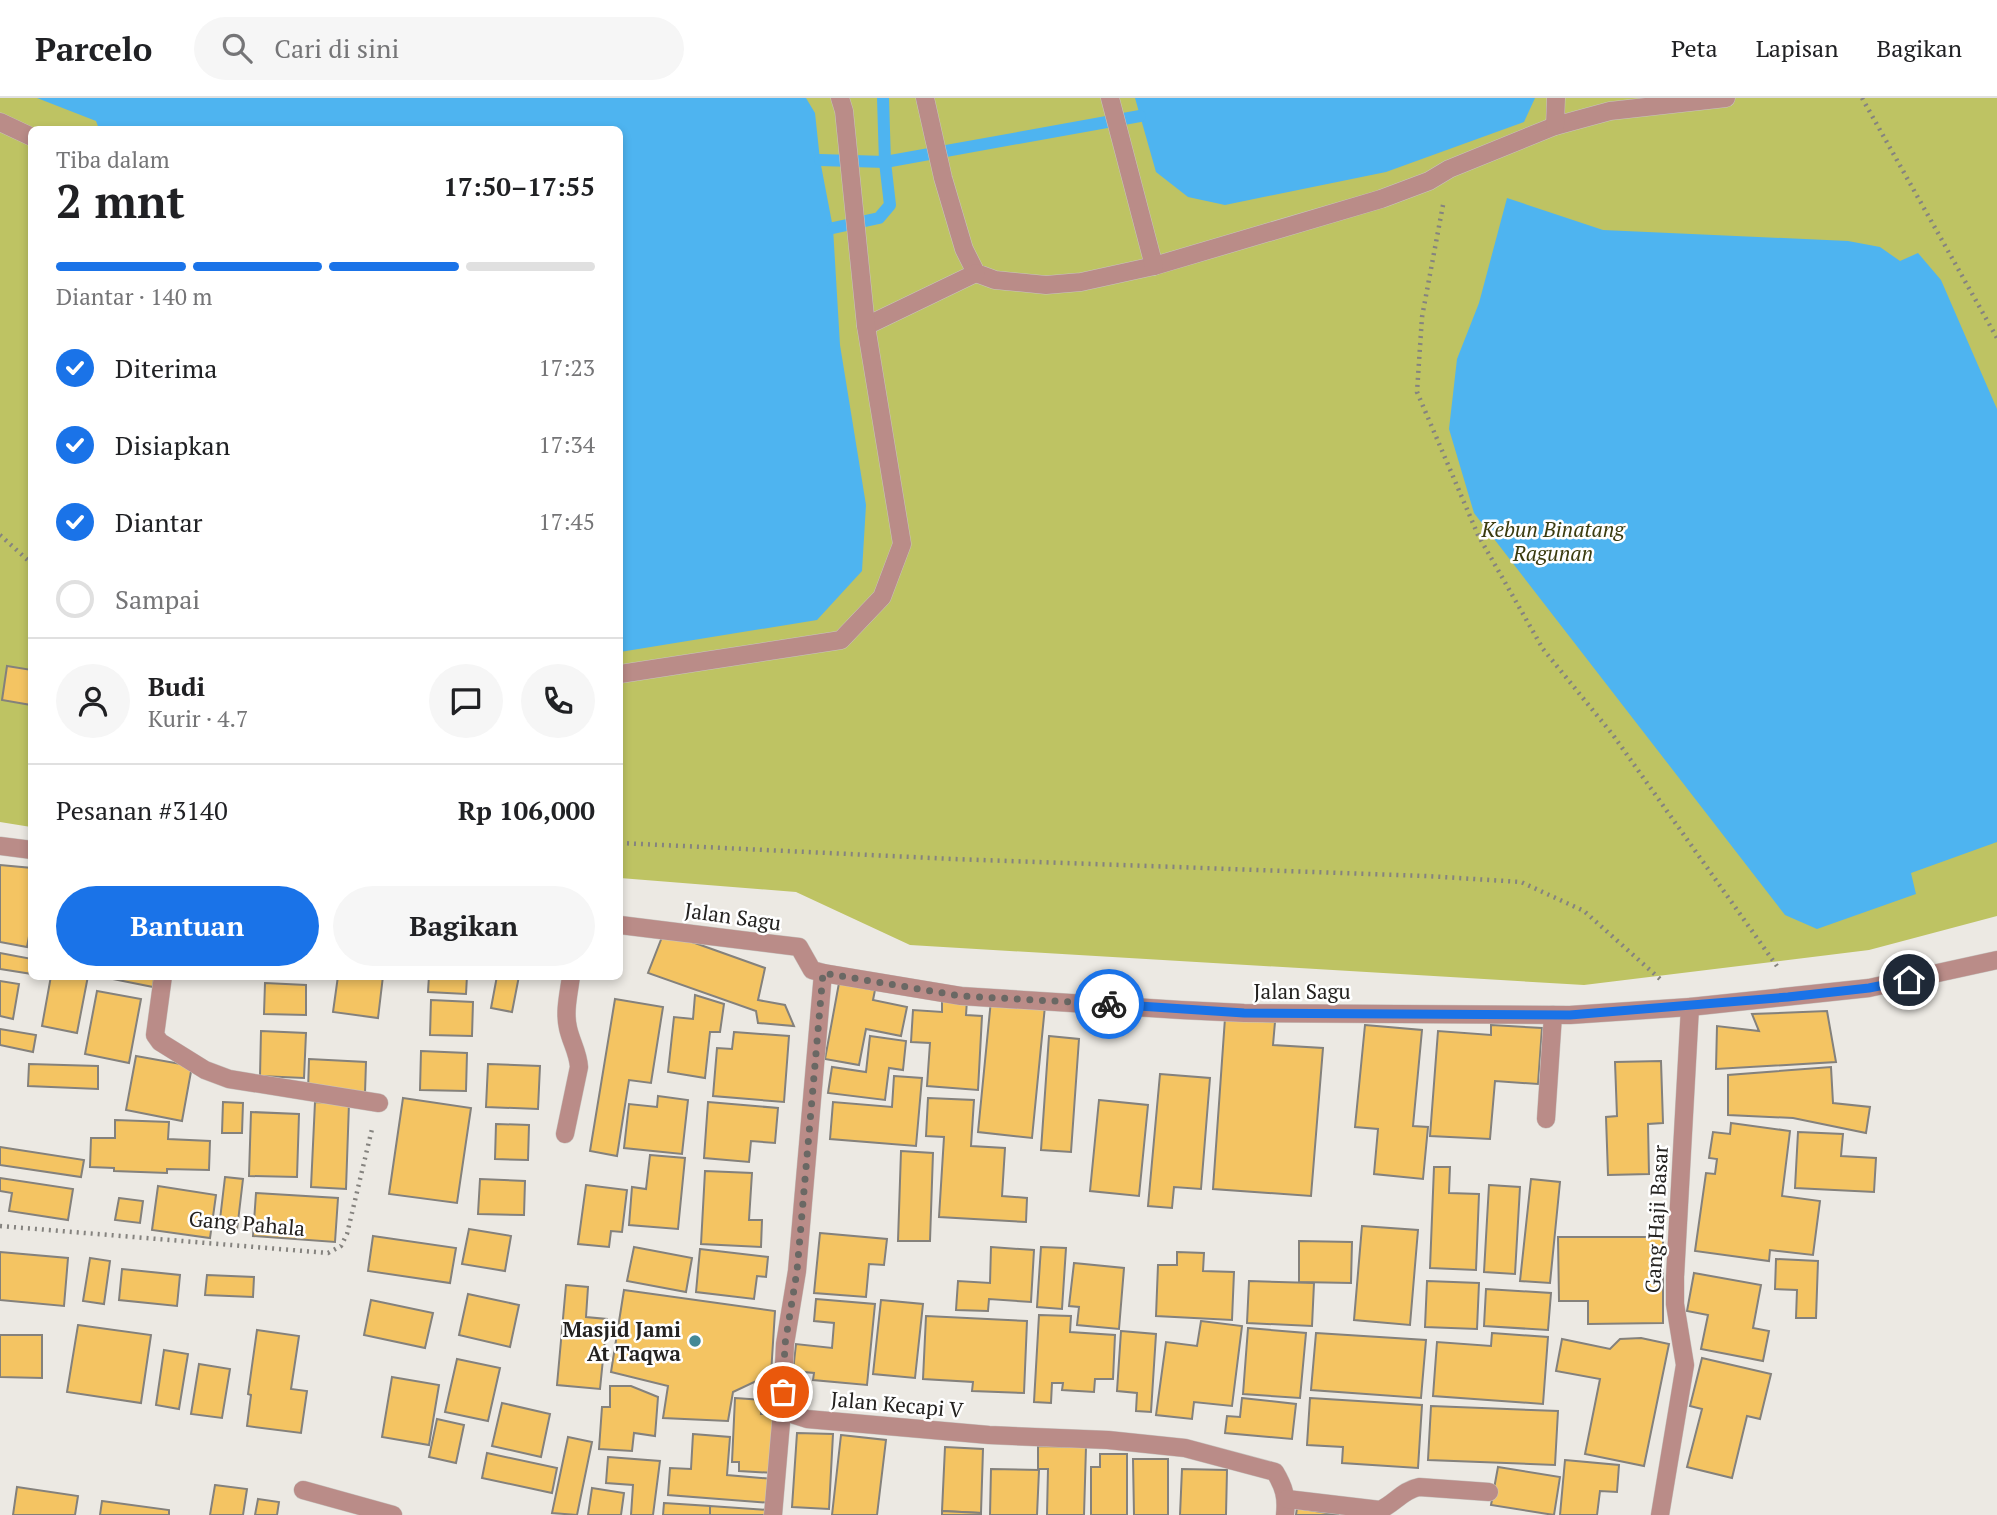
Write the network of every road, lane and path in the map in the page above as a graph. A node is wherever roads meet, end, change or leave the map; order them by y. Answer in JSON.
{"nodes":[{"id":1,"x":1556,"y":98,"type":"edge"},
{"id":2,"x":1726,"y":98,"type":"edge"},
{"id":3,"x":1861,"y":98,"type":"edge"},
{"id":4,"x":1110,"y":99,"type":"edge"},
{"id":5,"x":926,"y":101,"type":"edge"},
{"id":6,"x":842,"y":105,"type":"edge"},
{"id":7,"x":0,"y":122,"type":"edge"},
{"id":8,"x":1555,"y":126,"type":"junction"},
{"id":9,"x":28,"y":135,"type":"edge"},
{"id":10,"x":1449,"y":169,"type":"junction"},
{"id":11,"x":1154,"y":267,"type":"junction"},
{"id":12,"x":976,"y":273,"type":"junction"},
{"id":13,"x":866,"y":326,"type":"junction"},
{"id":14,"x":1997,"y":338,"type":"edge"},
{"id":15,"x":0,"y":535,"type":"edge"},
{"id":16,"x":28,"y":560,"type":"edge"},
{"id":17,"x":623,"y":674,"type":"edge"},
{"id":18,"x":623,"y":843,"type":"edge"},
{"id":19,"x":0,"y":846,"type":"edge"},
{"id":20,"x":28,"y":850,"type":"edge"},
{"id":21,"x":623,"y":925,"type":"edge"},
{"id":22,"x":1997,"y":960,"type":"edge"},
{"id":23,"x":823,"y":973,"type":"junction"},
{"id":24,"x":162,"y":980,"type":"edge"},
{"id":25,"x":571,"y":980,"type":"edge"},
{"id":26,"x":1797,"y":995,"type":"junction"},
{"id":27,"x":1690,"y":1007,"type":"junction"},
{"id":28,"x":1553,"y":1015,"type":"junction"},
{"id":29,"x":379,"y":1103,"type":"joint"},
{"id":30,"x":1546,"y":1119,"type":"dead end"},
{"id":31,"x":565,"y":1134,"type":"dead end"},
{"id":32,"x":0,"y":1226,"type":"edge"},
{"id":33,"x":782,"y":1411,"type":"junction"},
{"id":34,"x":303,"y":1490,"type":"dead end"},
{"id":35,"x":1489,"y":1492,"type":"dead end"},
{"id":36,"x":1286,"y":1507,"type":"edge"},
{"id":37,"x":393,"y":1515,"type":"edge"},
{"id":38,"x":774,"y":1515,"type":"edge"},
{"id":39,"x":1660,"y":1515,"type":"edge"}],
"edges":[{"from":1,"to":8,"type":"street"},
{"from":2,"to":8,"type":"street"},
{"from":3,"to":14,"type":"path"},
{"from":4,"to":11,"type":"street"},
{"from":5,"to":12,"type":"street"},
{"from":6,"to":13,"type":"street"},
{"from":7,"to":9,"type":"street"},
{"from":8,"to":10,"type":"street"},
{"from":10,"to":11,"type":"street"},
{"from":10,"to":26,"type":"path"},
{"from":11,"to":12,"type":"street"},
{"from":12,"to":13,"type":"street"},
{"from":13,"to":17,"type":"street"},
{"from":15,"to":16,"type":"path"},
{"from":18,"to":27,"type":"path"},
{"from":19,"to":20,"type":"street"},
{"from":21,"to":23,"type":"street","name":"Jalan Sagu"},
{"from":22,"to":26,"type":"street","name":"Jalan Sagu"},
{"from":23,"to":28,"type":"street","name":"Jalan Sagu"},
{"from":23,"to":33,"type":"street"},
{"from":24,"to":29,"type":"street"},
{"from":25,"to":31,"type":"street"},
{"from":26,"to":27,"type":"street","name":"Jalan Sagu"},
{"from":27,"to":28,"type":"street","name":"Jalan Sagu"},
{"from":27,"to":39,"type":"street","name":"Gang Haji Basar"},
{"from":28,"to":30,"type":"street"},
{"from":29,"to":32,"type":"path","name":"Gang Pahala"},
{"from":33,"to":36,"type":"street","name":"Jalan Kecapi V"},
{"from":33,"to":38,"type":"street"},
{"from":34,"to":37,"type":"street"},
{"from":35,"to":36,"type":"street"}]}
